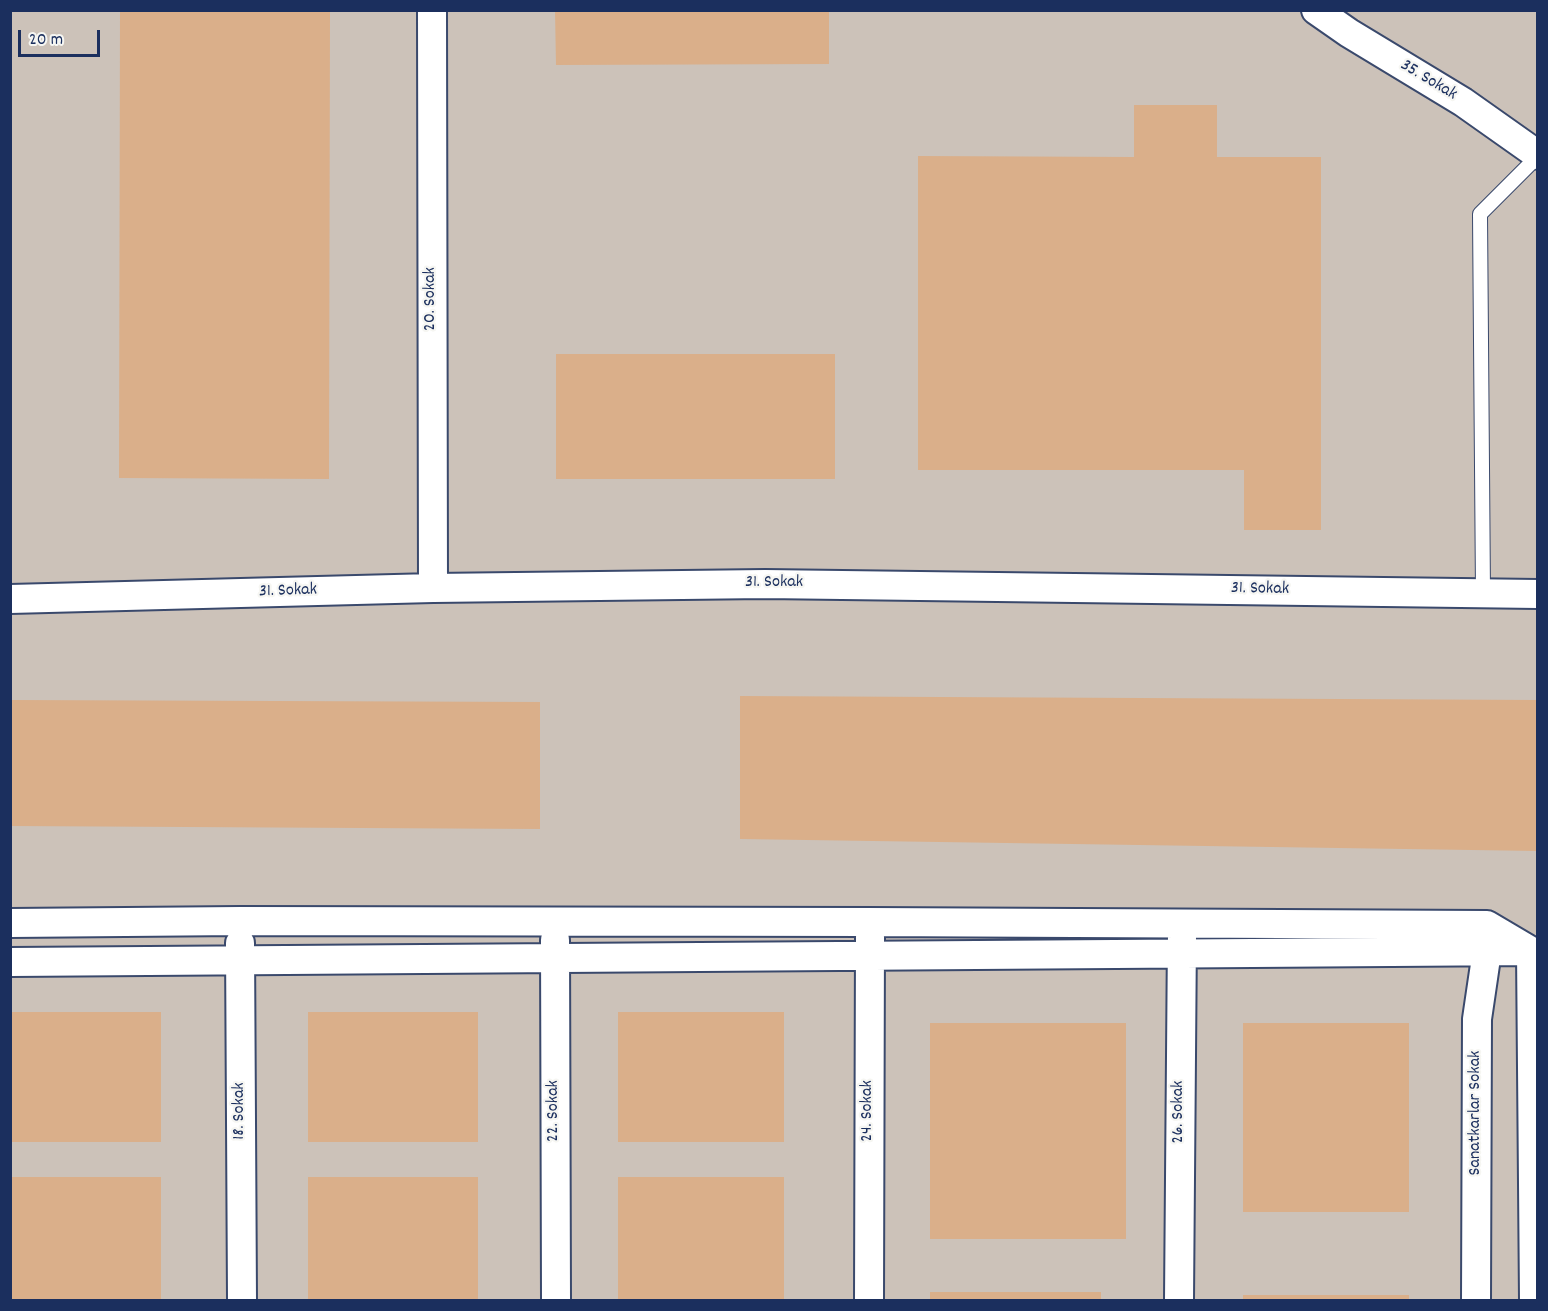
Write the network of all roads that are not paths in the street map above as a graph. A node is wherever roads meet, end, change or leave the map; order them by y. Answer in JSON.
{"nodes":[{"id":1,"x":432,"y":10,"type":"edge"},
{"id":2,"x":1316,"y":10,"type":"edge"},
{"id":3,"x":1538,"y":156,"type":"edge"},
{"id":4,"x":432,"y":588,"type":"junction"},
{"id":5,"x":1483,"y":593,"type":"junction"},
{"id":6,"x":1538,"y":594,"type":"edge"},
{"id":7,"x":10,"y":599,"type":"edge"},
{"id":8,"x":240,"y":921,"type":"junction"},
{"id":9,"x":10,"y":922,"type":"edge"},
{"id":10,"x":555,"y":922,"type":"junction"},
{"id":11,"x":870,"y":922,"type":"junction"},
{"id":12,"x":1182,"y":923,"type":"junction"},
{"id":13,"x":1487,"y":938,"type":"junction"},
{"id":14,"x":1534,"y":951,"type":"edge"},
{"id":15,"x":1181,"y":953,"type":"junction"},
{"id":16,"x":870,"y":955,"type":"junction"},
{"id":17,"x":555,"y":957,"type":"junction"},
{"id":18,"x":240,"y":960,"type":"junction"},
{"id":19,"x":10,"y":962,"type":"edge"},
{"id":20,"x":242,"y":1300,"type":"edge"},
{"id":21,"x":556,"y":1300,"type":"edge"},
{"id":22,"x":869,"y":1300,"type":"edge"},
{"id":23,"x":1179,"y":1300,"type":"edge"},
{"id":24,"x":1476,"y":1300,"type":"edge"},
{"id":25,"x":1534,"y":1300,"type":"edge"}],
"edges":[{"from":1,"to":4,"type":"street","name":"20. Sokak"},
{"from":2,"to":3,"type":"street","name":"35. Sokak"},
{"from":3,"to":5,"type":"lane"},
{"from":4,"to":5,"type":"street","name":"31. Sokak"},
{"from":4,"to":7,"type":"street","name":"31. Sokak"},
{"from":5,"to":6,"type":"street","name":"31. Sokak"},
{"from":8,"to":9,"type":"street"},
{"from":8,"to":10,"type":"street"},
{"from":8,"to":18,"type":"street","name":"18. Sokak"},
{"from":10,"to":11,"type":"street"},
{"from":10,"to":17,"type":"street","name":"22. Sokak"},
{"from":11,"to":12,"type":"street"},
{"from":11,"to":16,"type":"street","name":"24. Sokak"},
{"from":12,"to":13,"type":"street"},
{"from":12,"to":15,"type":"street","name":"26. Sokak"},
{"from":13,"to":14,"type":"street"},
{"from":13,"to":15,"type":"street"},
{"from":13,"to":24,"type":"street","name":"Sanatkarlar Sokak"},
{"from":14,"to":25,"type":"street"},
{"from":15,"to":16,"type":"street"},
{"from":15,"to":23,"type":"street","name":"26. Sokak"},
{"from":16,"to":17,"type":"street"},
{"from":16,"to":22,"type":"street","name":"24. Sokak"},
{"from":17,"to":18,"type":"street"},
{"from":17,"to":21,"type":"street","name":"22. Sokak"},
{"from":18,"to":19,"type":"street"},
{"from":18,"to":20,"type":"street","name":"18. Sokak"}]}
